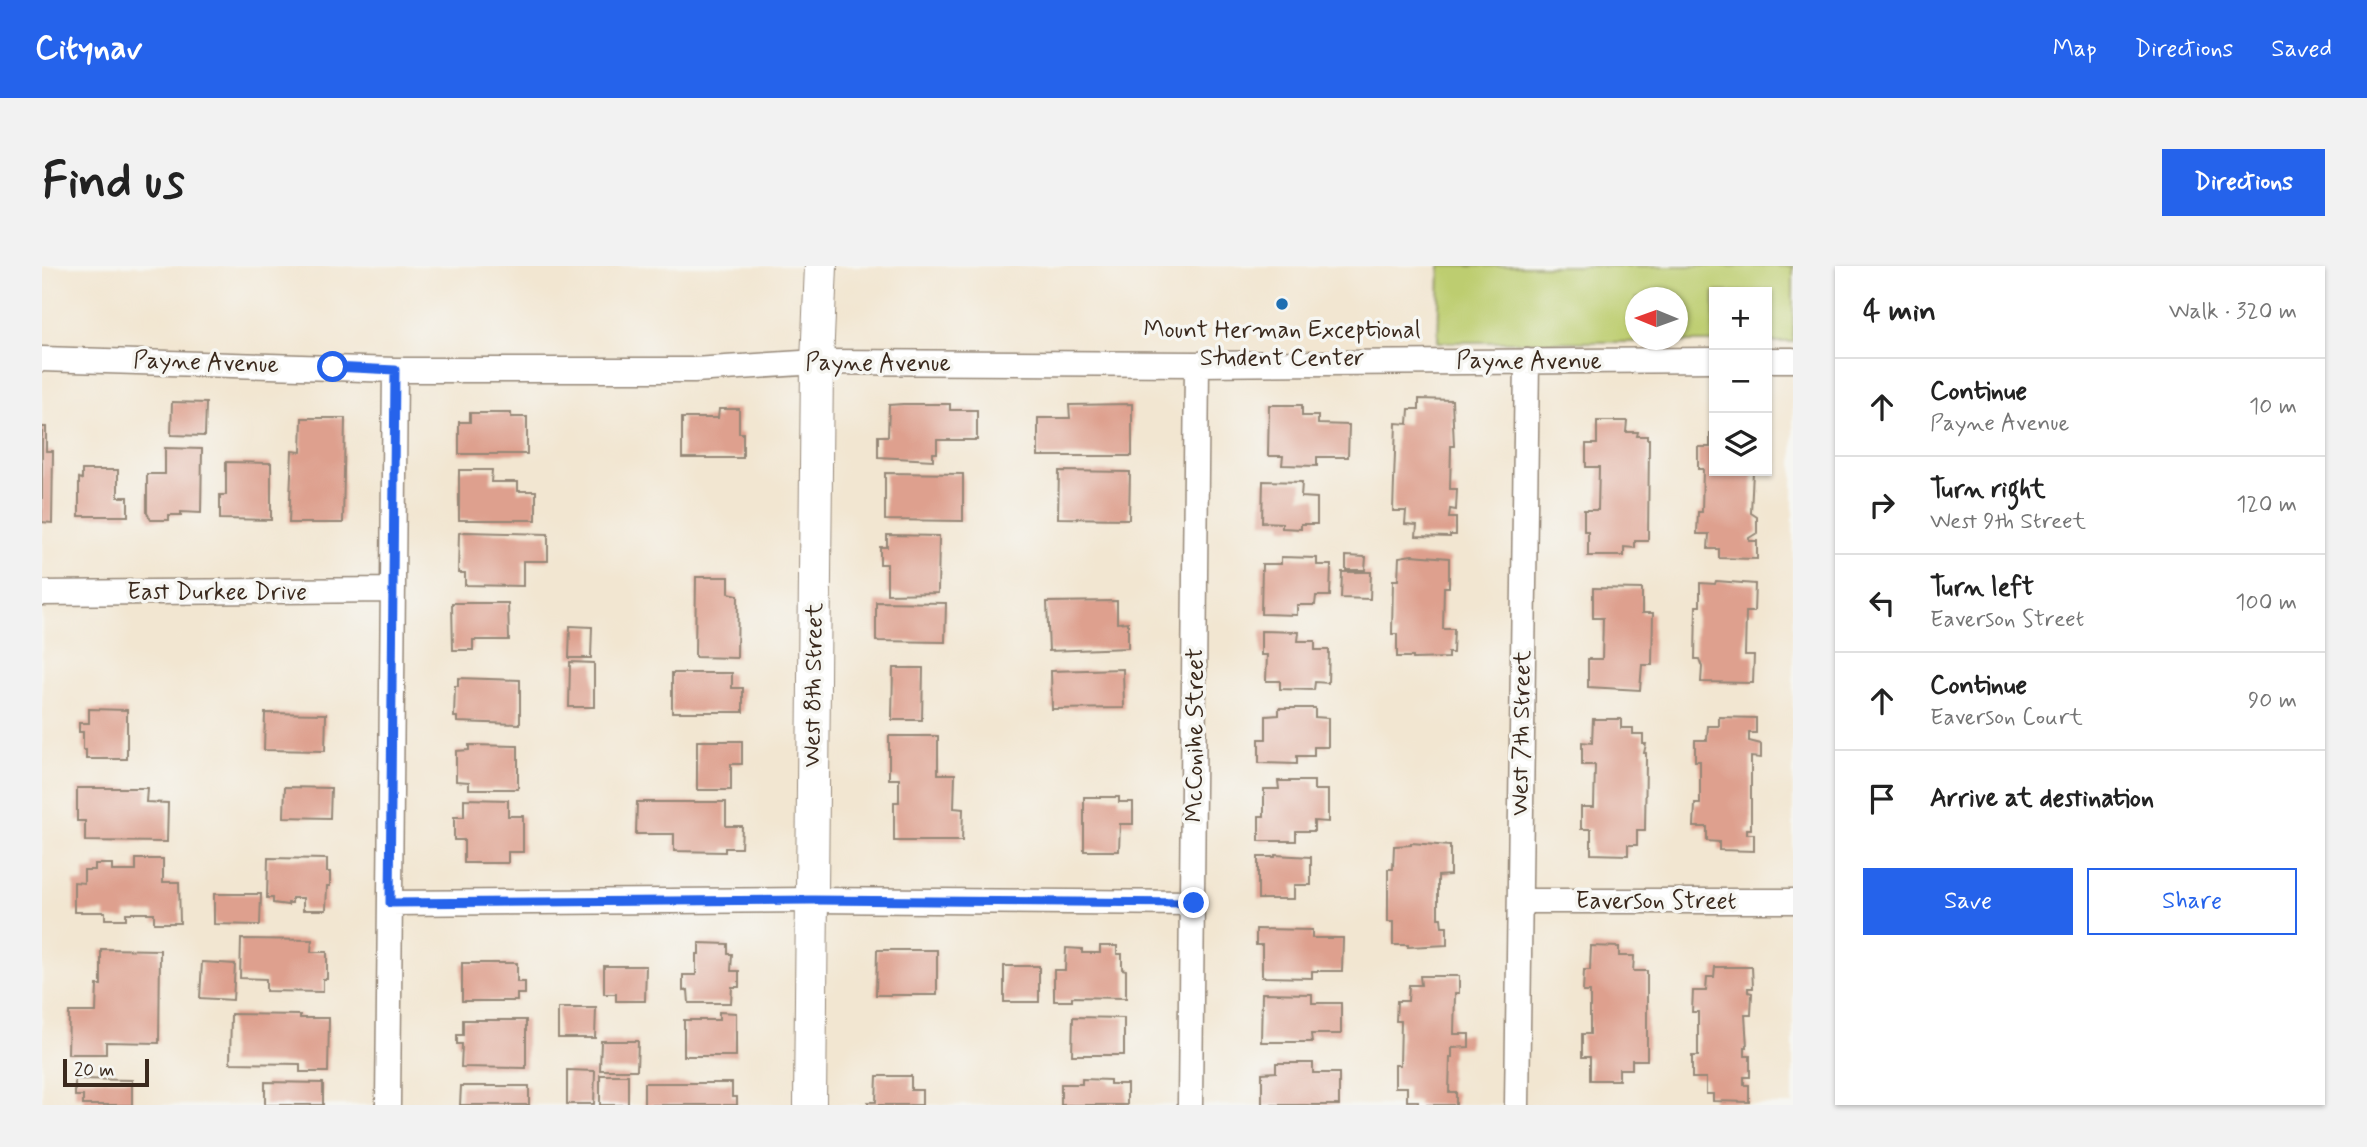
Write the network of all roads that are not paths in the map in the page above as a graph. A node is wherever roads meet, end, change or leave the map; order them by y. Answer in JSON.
{"nodes":[{"id":1,"x":821,"y":266,"type":"edge"},
{"id":2,"x":42,"y":359,"type":"edge"},
{"id":3,"x":1709,"y":360,"type":"edge"},
{"id":4,"x":1772,"y":360,"type":"edge"},
{"id":5,"x":1793,"y":360,"type":"edge"},
{"id":6,"x":1527,"y":361,"type":"junction"},
{"id":7,"x":817,"y":362,"type":"junction"},
{"id":8,"x":1197,"y":364,"type":"junction"},
{"id":9,"x":395,"y":370,"type":"junction"},
{"id":10,"x":393,"y":590,"type":"junction"},
{"id":11,"x":42,"y":593,"type":"edge"},
{"id":12,"x":812,"y":900,"type":"junction"},
{"id":13,"x":1520,"y":901,"type":"junction"},
{"id":14,"x":1793,"y":901,"type":"edge"},
{"id":15,"x":390,"y":903,"type":"junction"},
{"id":16,"x":1194,"y":903,"type":"junction"},
{"id":17,"x":388,"y":1105,"type":"edge"},
{"id":18,"x":810,"y":1105,"type":"edge"},
{"id":19,"x":1190,"y":1105,"type":"edge"},
{"id":20,"x":1517,"y":1105,"type":"edge"}],
"edges":[{"from":1,"to":7,"type":"street","name":"West 8th Street"},
{"from":2,"to":9,"type":"street","name":"Payne Avenue"},
{"from":3,"to":6,"type":"street","name":"Payne Avenue"},
{"from":4,"to":5,"type":"street"},
{"from":6,"to":8,"type":"street","name":"Payne Avenue"},
{"from":6,"to":13,"type":"street","name":"West 7th Street"},
{"from":7,"to":8,"type":"street","name":"Payne Avenue"},
{"from":7,"to":9,"type":"street","name":"Payne Avenue"},
{"from":7,"to":12,"type":"street","name":"West 8th Street"},
{"from":8,"to":16,"type":"street","name":"McConihe Street"},
{"from":9,"to":10,"type":"street"},
{"from":10,"to":11,"type":"street","name":"East Durkee Drive"},
{"from":10,"to":15,"type":"street"},
{"from":12,"to":15,"type":"street"},
{"from":12,"to":16,"type":"street"},
{"from":12,"to":18,"type":"street","name":"West 8th Street"},
{"from":13,"to":14,"type":"street","name":"Eaverson Street"},
{"from":13,"to":20,"type":"street","name":"West 7th Street"},
{"from":15,"to":17,"type":"street"},
{"from":16,"to":19,"type":"street","name":"McConihe Street"}]}
